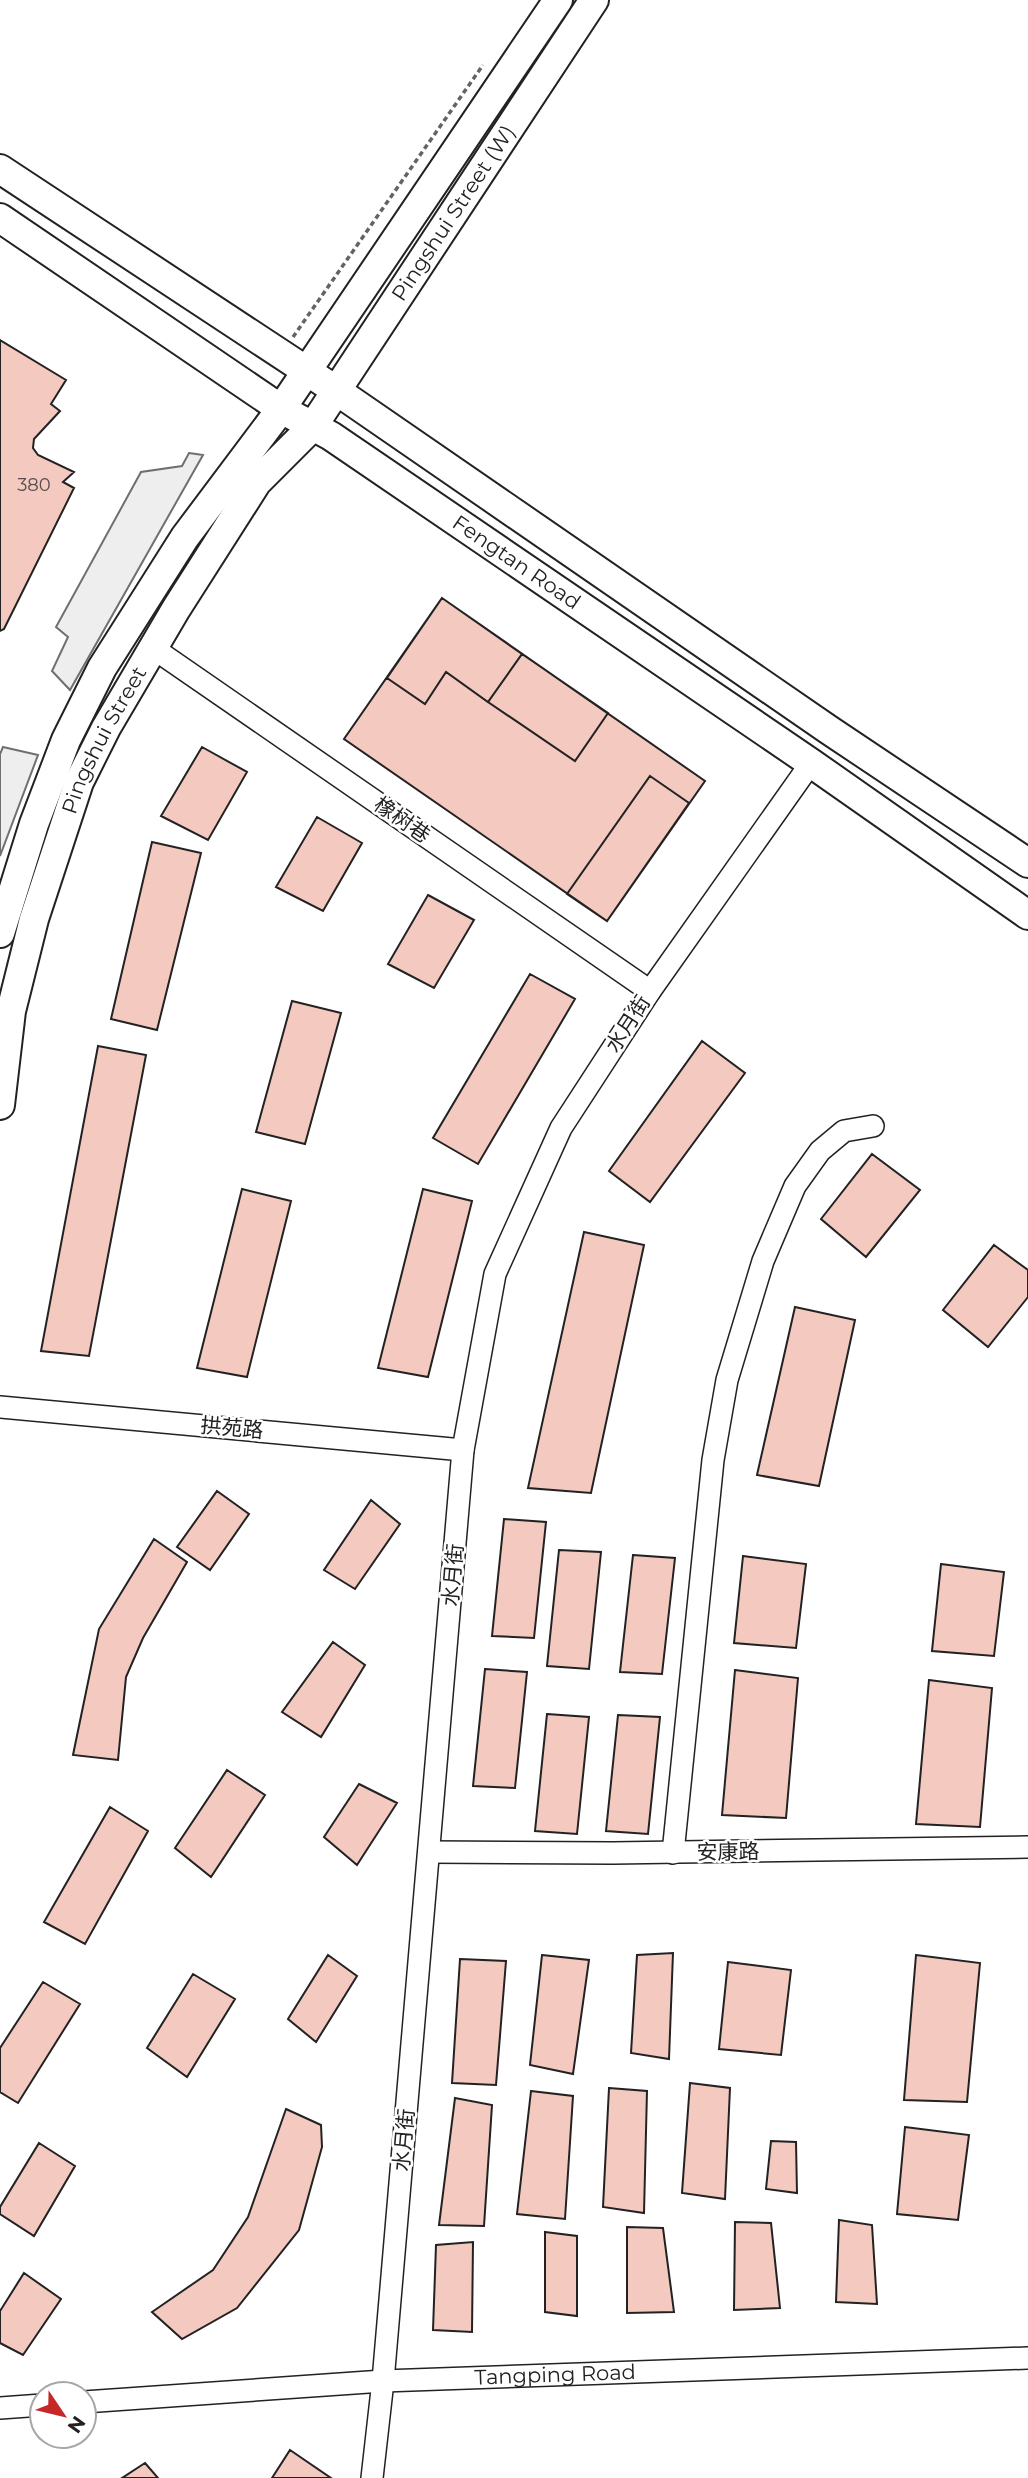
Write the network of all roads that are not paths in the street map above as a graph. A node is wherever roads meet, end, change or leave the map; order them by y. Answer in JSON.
{"nodes":[{"id":1,"x":558,"y":0,"type":"edge"},
{"id":2,"x":594,"y":0,"type":"edge"},
{"id":3,"x":0,"y":170,"type":"edge"},
{"id":4,"x":0,"y":218,"type":"edge"},
{"id":5,"x":305,"y":372,"type":"junction"},
{"id":6,"x":337,"y":391,"type":"junction"},
{"id":7,"x":281,"y":409,"type":"junction"},
{"id":8,"x":313,"y":426,"type":"junction"},
{"id":9,"x":153,"y":648,"type":"junction"},
{"id":10,"x":811,"y":763,"type":"junction"},
{"id":11,"x":1028,"y":863,"type":"edge"},
{"id":12,"x":1028,"y":915,"type":"edge"},
{"id":13,"x":0,"y":933,"type":"edge"},
{"id":14,"x":650,"y":991,"type":"junction"},
{"id":15,"x":0,"y":1105,"type":"edge"},
{"id":16,"x":873,"y":1126,"type":"dead end"},
{"id":17,"x":0,"y":1407,"type":"edge"},
{"id":18,"x":463,"y":1450,"type":"junction"},
{"id":19,"x":1028,"y":1847,"type":"edge"},
{"id":20,"x":429,"y":1852,"type":"junction"},
{"id":21,"x":673,"y":1853,"type":"junction"},
{"id":22,"x":1028,"y":2358,"type":"edge"},
{"id":23,"x":383,"y":2381,"type":"junction"},
{"id":24,"x":98,"y":2401,"type":"edge"},
{"id":25,"x":28,"y":2405,"type":"edge"},
{"id":26,"x":0,"y":2407,"type":"edge"},
{"id":27,"x":372,"y":2478,"type":"edge"}],
"edges":[{"from":1,"to":5,"type":"main road","name":"Pingshui Street (W)"},
{"from":2,"to":6,"type":"main road","name":"Pingshui Street (W)"},
{"from":3,"to":5,"type":"main road","name":"Fengtan Road"},
{"from":4,"to":7,"type":"main road","name":"Fengtan Road"},
{"from":5,"to":6,"type":"main road","name":"Fengtan Road"},
{"from":5,"to":7,"type":"main road","name":"Pingshui Street"},
{"from":6,"to":8,"type":"main road","name":"Pingshui Street (W)"},
{"from":6,"to":11,"type":"main road","name":"Fengtan Road"},
{"from":7,"to":8,"type":"main road","name":"Fengtan Road"},
{"from":7,"to":13,"type":"main road","name":"Pingshui Street"},
{"from":8,"to":9,"type":"main road","name":"Pingshui Street"},
{"from":8,"to":10,"type":"main road","name":"Fengtan Road"},
{"from":9,"to":14,"type":"street","name":"橡树巷"},
{"from":9,"to":15,"type":"main road","name":"Pingshui Street"},
{"from":10,"to":12,"type":"main road","name":"Fengtan Road"},
{"from":10,"to":14,"type":"street","name":"水月街"},
{"from":14,"to":18,"type":"street","name":"水月街"},
{"from":16,"to":21,"type":"street"},
{"from":17,"to":18,"type":"street","name":"拱苑路"},
{"from":18,"to":20,"type":"street","name":"水月街"},
{"from":19,"to":21,"type":"street","name":"安康路"},
{"from":20,"to":21,"type":"street","name":"安康路"},
{"from":20,"to":23,"type":"street","name":"水月街"},
{"from":22,"to":23,"type":"street","name":"Tangping Road"},
{"from":23,"to":24,"type":"street","name":"Tangping Road"},
{"from":23,"to":27,"type":"street","name":"水月街"},
{"from":25,"to":26,"type":"street"}]}
